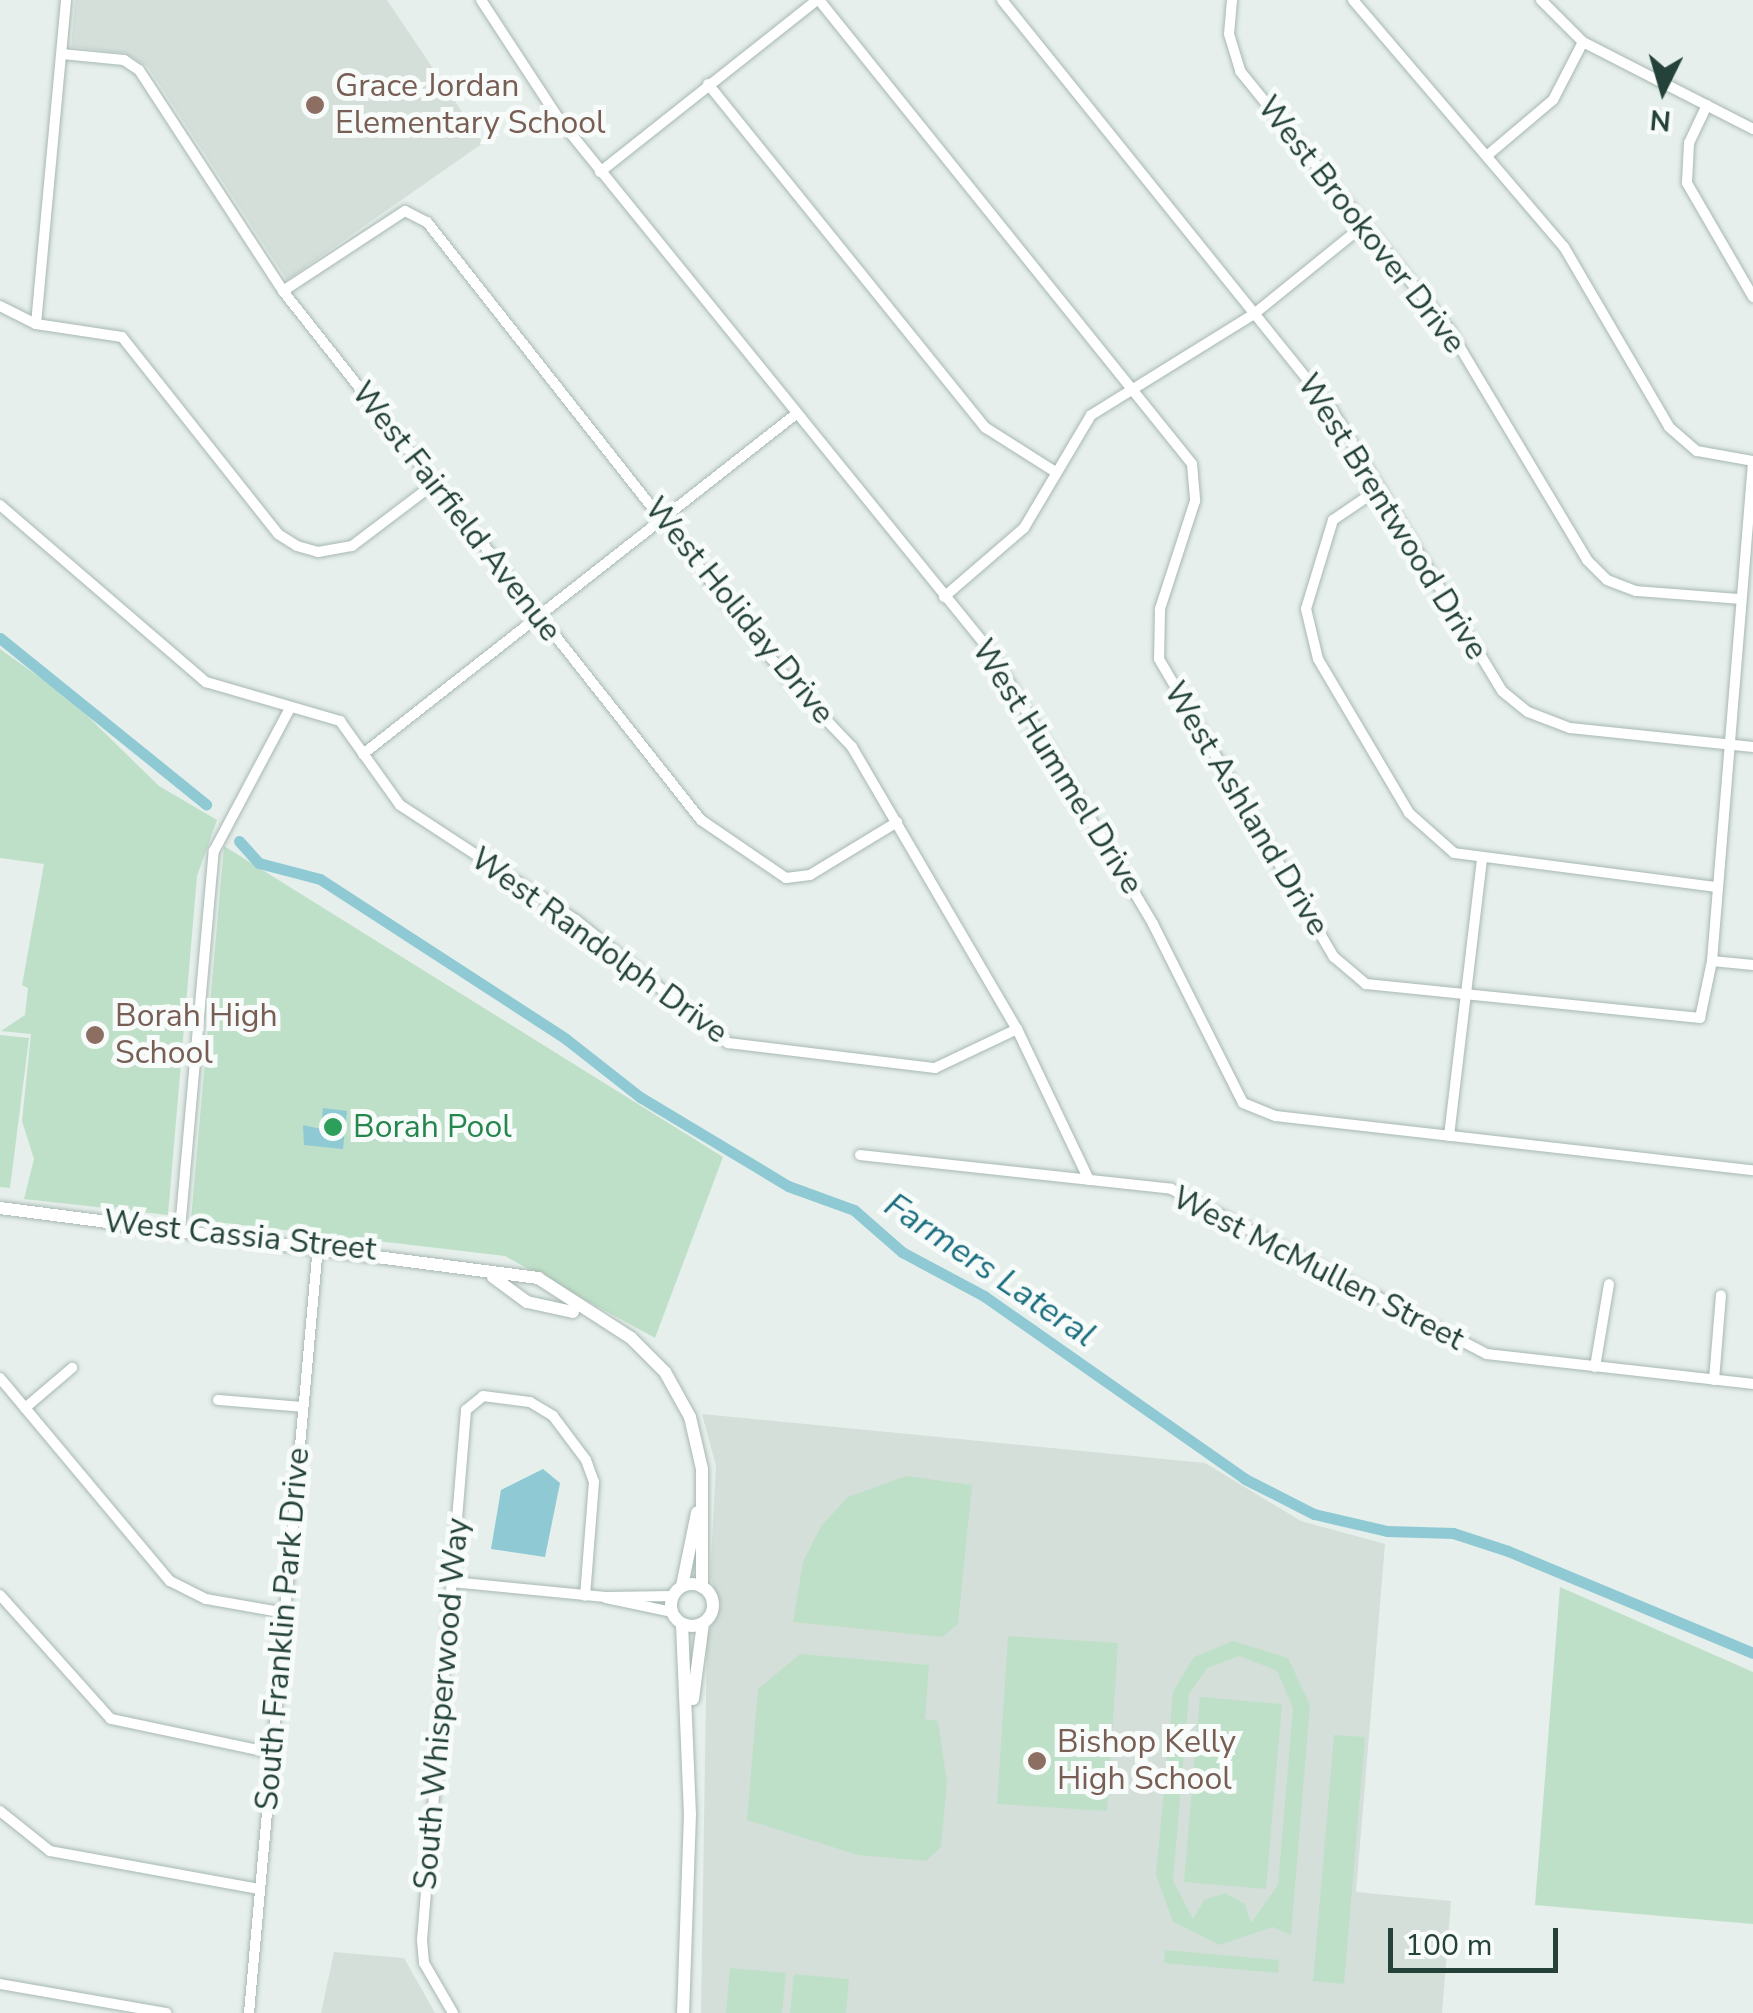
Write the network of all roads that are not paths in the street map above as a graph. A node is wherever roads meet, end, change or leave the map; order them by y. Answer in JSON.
{"nodes":[{"id":1,"x":66,"y":0,"type":"edge"},
{"id":2,"x":481,"y":0,"type":"edge"},
{"id":3,"x":818,"y":0,"type":"edge"},
{"id":4,"x":1002,"y":0,"type":"edge"},
{"id":5,"x":1232,"y":0,"type":"edge"},
{"id":6,"x":1354,"y":0,"type":"edge"},
{"id":7,"x":1541,"y":0,"type":"edge"},
{"id":8,"x":1583,"y":42,"type":"junction"},
{"id":9,"x":62,"y":54,"type":"junction"},
{"id":10,"x":708,"y":84,"type":"junction"},
{"id":11,"x":1706,"y":106,"type":"junction"},
{"id":12,"x":1753,"y":129,"type":"edge"},
{"id":13,"x":1488,"y":154,"type":"junction"},
{"id":14,"x":600,"y":172,"type":"junction"},
{"id":15,"x":1365,"y":224,"type":"junction"},
{"id":16,"x":284,"y":291,"type":"junction"},
{"id":17,"x":1753,"y":297,"type":"edge"},
{"id":18,"x":0,"y":306,"type":"edge"},
{"id":19,"x":1254,"y":314,"type":"junction"},
{"id":20,"x":36,"y":324,"type":"junction"},
{"id":21,"x":1130,"y":385,"type":"junction"},
{"id":22,"x":796,"y":414,"type":"junction"},
{"id":23,"x":1753,"y":462,"type":"edge"},
{"id":24,"x":1054,"y":471,"type":"junction"},
{"id":25,"x":434,"y":484,"type":"junction"},
{"id":26,"x":1380,"y":488,"type":"junction"},
{"id":27,"x":0,"y":505,"type":"edge"},
{"id":28,"x":662,"y":519,"type":"junction"},
{"id":29,"x":944,"y":597,"type":"junction"},
{"id":30,"x":1740,"y":599,"type":"junction"},
{"id":31,"x":538,"y":616,"type":"junction"},
{"id":32,"x":290,"y":708,"type":"junction"},
{"id":33,"x":1729,"y":744,"type":"junction"},
{"id":34,"x":1753,"y":747,"type":"edge"},
{"id":35,"x":362,"y":754,"type":"junction"},
{"id":36,"x":897,"y":822,"type":"junction"},
{"id":37,"x":1482,"y":859,"type":"junction"},
{"id":38,"x":1716,"y":887,"type":"junction"},
{"id":39,"x":1712,"y":961,"type":"junction"},
{"id":40,"x":1753,"y":964,"type":"edge"},
{"id":41,"x":1465,"y":998,"type":"junction"},
{"id":42,"x":1017,"y":1030,"type":"junction"},
{"id":43,"x":1450,"y":1136,"type":"junction"},
{"id":44,"x":860,"y":1156,"type":"dead end"},
{"id":45,"x":1753,"y":1170,"type":"edge"},
{"id":46,"x":1089,"y":1180,"type":"junction"},
{"id":47,"x":0,"y":1208,"type":"edge"},
{"id":48,"x":180,"y":1230,"type":"junction"},
{"id":49,"x":318,"y":1246,"type":"junction"},
{"id":50,"x":478,"y":1268,"type":"junction"},
{"id":51,"x":1609,"y":1284,"type":"dead end"},
{"id":52,"x":1721,"y":1295,"type":"dead end"},
{"id":53,"x":600,"y":1320,"type":"junction"},
{"id":54,"x":1595,"y":1367,"type":"junction"},
{"id":55,"x":72,"y":1368,"type":"dead end"},
{"id":56,"x":0,"y":1378,"type":"edge"},
{"id":57,"x":1714,"y":1380,"type":"junction"},
{"id":58,"x":1753,"y":1384,"type":"edge"},
{"id":59,"x":218,"y":1400,"type":"dead end"},
{"id":60,"x":303,"y":1407,"type":"junction"},
{"id":61,"x":25,"y":1408,"type":"junction"},
{"id":62,"x":701,"y":1501,"type":"junction"},
{"id":63,"x":452,"y":1582,"type":"junction"},
{"id":64,"x":702,"y":1587,"type":"junction"},
{"id":65,"x":678,"y":1591,"type":"junction"},
{"id":66,"x":0,"y":1595,"type":"edge"},
{"id":67,"x":585,"y":1596,"type":"junction"},
{"id":68,"x":604,"y":1597,"type":"junction"},
{"id":69,"x":672,"y":1612,"type":"junction"},
{"id":70,"x":285,"y":1614,"type":"junction"},
{"id":71,"x":703,"y":1623,"type":"junction"},
{"id":72,"x":682,"y":1624,"type":"junction"},
{"id":73,"x":688,"y":1716,"type":"junction"},
{"id":74,"x":272,"y":1752,"type":"junction"},
{"id":75,"x":0,"y":1811,"type":"edge"},
{"id":76,"x":260,"y":1889,"type":"junction"},
{"id":77,"x":0,"y":1984,"type":"edge"},
{"id":78,"x":166,"y":2013,"type":"edge"},
{"id":79,"x":249,"y":2013,"type":"edge"},
{"id":80,"x":453,"y":2013,"type":"edge"},
{"id":81,"x":682,"y":2013,"type":"edge"}],
"edges":[{"from":1,"to":9,"type":"street"},
{"from":2,"to":14,"type":"street","name":"West Hummel Drive"},
{"from":3,"to":10,"type":"street"},
{"from":3,"to":21,"type":"street","name":"West Ashland Drive"},
{"from":4,"to":19,"type":"street","name":"West Brentwood Drive"},
{"from":5,"to":15,"type":"street","name":"West Brookover Drive"},
{"from":6,"to":13,"type":"street"},
{"from":7,"to":8,"type":"street"},
{"from":8,"to":11,"type":"street"},
{"from":8,"to":13,"type":"street"},
{"from":9,"to":16,"type":"street","name":"West Fairfield Avenue"},
{"from":9,"to":20,"type":"street"},
{"from":10,"to":14,"type":"street"},
{"from":10,"to":24,"type":"street"},
{"from":11,"to":12,"type":"street"},
{"from":11,"to":17,"type":"street"},
{"from":13,"to":23,"type":"street"},
{"from":14,"to":22,"type":"street","name":"West Hummel Drive"},
{"from":15,"to":19,"type":"street"},
{"from":15,"to":30,"type":"street","name":"West Brookover Drive"},
{"from":16,"to":25,"type":"street","name":"West Fairfield Avenue"},
{"from":16,"to":28,"type":"street","name":"West Holiday Drive"},
{"from":18,"to":20,"type":"street"},
{"from":19,"to":21,"type":"street"},
{"from":19,"to":26,"type":"street","name":"West Brentwood Drive"},
{"from":20,"to":25,"type":"street"},
{"from":21,"to":24,"type":"street"},
{"from":21,"to":41,"type":"street","name":"West Ashland Drive"},
{"from":22,"to":28,"type":"street"},
{"from":22,"to":29,"type":"street","name":"West Hummel Drive"},
{"from":23,"to":30,"type":"street"},
{"from":24,"to":29,"type":"street"},
{"from":25,"to":31,"type":"street","name":"West Fairfield Avenue"},
{"from":26,"to":33,"type":"street","name":"West Brentwood Drive"},
{"from":26,"to":37,"type":"street"},
{"from":27,"to":32,"type":"street","name":"West Randolph Drive"},
{"from":28,"to":31,"type":"street"},
{"from":28,"to":36,"type":"street","name":"West Holiday Drive"},
{"from":29,"to":43,"type":"street","name":"West Hummel Drive"},
{"from":30,"to":33,"type":"street"},
{"from":31,"to":35,"type":"street"},
{"from":31,"to":36,"type":"street","name":"West Fairfield Avenue"},
{"from":32,"to":35,"type":"street","name":"West Randolph Drive"},
{"from":32,"to":48,"type":"street"},
{"from":33,"to":34,"type":"street","name":"West Brentwood Drive"},
{"from":33,"to":38,"type":"street"},
{"from":35,"to":42,"type":"street","name":"West Randolph Drive"},
{"from":36,"to":42,"type":"street","name":"West Holiday Drive"},
{"from":37,"to":38,"type":"street"},
{"from":37,"to":41,"type":"street"},
{"from":38,"to":39,"type":"street"},
{"from":39,"to":40,"type":"street"},
{"from":39,"to":41,"type":"street","name":"West Ashland Drive"},
{"from":41,"to":43,"type":"street"},
{"from":42,"to":46,"type":"street","name":"West Holiday Drive"},
{"from":43,"to":45,"type":"street","name":"West Hummel Drive"},
{"from":44,"to":46,"type":"street","name":"West McMullen Street"},
{"from":46,"to":54,"type":"street","name":"West McMullen Street"},
{"from":47,"to":48,"type":"street","name":"West Cassia Street"},
{"from":48,"to":49,"type":"street","name":"West Cassia Street"},
{"from":49,"to":50,"type":"street","name":"West Cassia Street"},
{"from":49,"to":60,"type":"street","name":"South Franklin Park Drive"},
{"from":50,"to":53,"type":"street"},
{"from":50,"to":53,"type":"street","name":"West Cassia Street"},
{"from":51,"to":54,"type":"street"},
{"from":52,"to":57,"type":"street"},
{"from":53,"to":62,"type":"street","name":"West Cassia Street"},
{"from":54,"to":57,"type":"street","name":"West McMullen Street"},
{"from":55,"to":61,"type":"street"},
{"from":56,"to":61,"type":"street"},
{"from":57,"to":58,"type":"street","name":"West McMullen Street"},
{"from":59,"to":60,"type":"street"},
{"from":60,"to":70,"type":"street","name":"South Franklin Park Drive"},
{"from":61,"to":70,"type":"street"},
{"from":62,"to":64,"type":"street"},
{"from":62,"to":65,"type":"street"},
{"from":63,"to":67,"type":"street"},
{"from":63,"to":67,"type":"street","name":"South Whisperwood Way"},
{"from":63,"to":80,"type":"street","name":"South Whisperwood Way"},
{"from":64,"to":65,"type":"street"},
{"from":64,"to":71,"type":"street"},
{"from":65,"to":68,"type":"street"},
{"from":65,"to":69,"type":"street"},
{"from":66,"to":74,"type":"street"},
{"from":67,"to":68,"type":"street"},
{"from":68,"to":69,"type":"street"},
{"from":69,"to":72,"type":"street"},
{"from":70,"to":74,"type":"street","name":"South Franklin Park Drive"},
{"from":71,"to":72,"type":"street"},
{"from":71,"to":73,"type":"street"},
{"from":72,"to":73,"type":"street"},
{"from":73,"to":81,"type":"street"},
{"from":74,"to":76,"type":"street","name":"South Franklin Park Drive"},
{"from":75,"to":76,"type":"street"},
{"from":76,"to":79,"type":"street","name":"South Franklin Park Drive"},
{"from":77,"to":78,"type":"street"}]}
